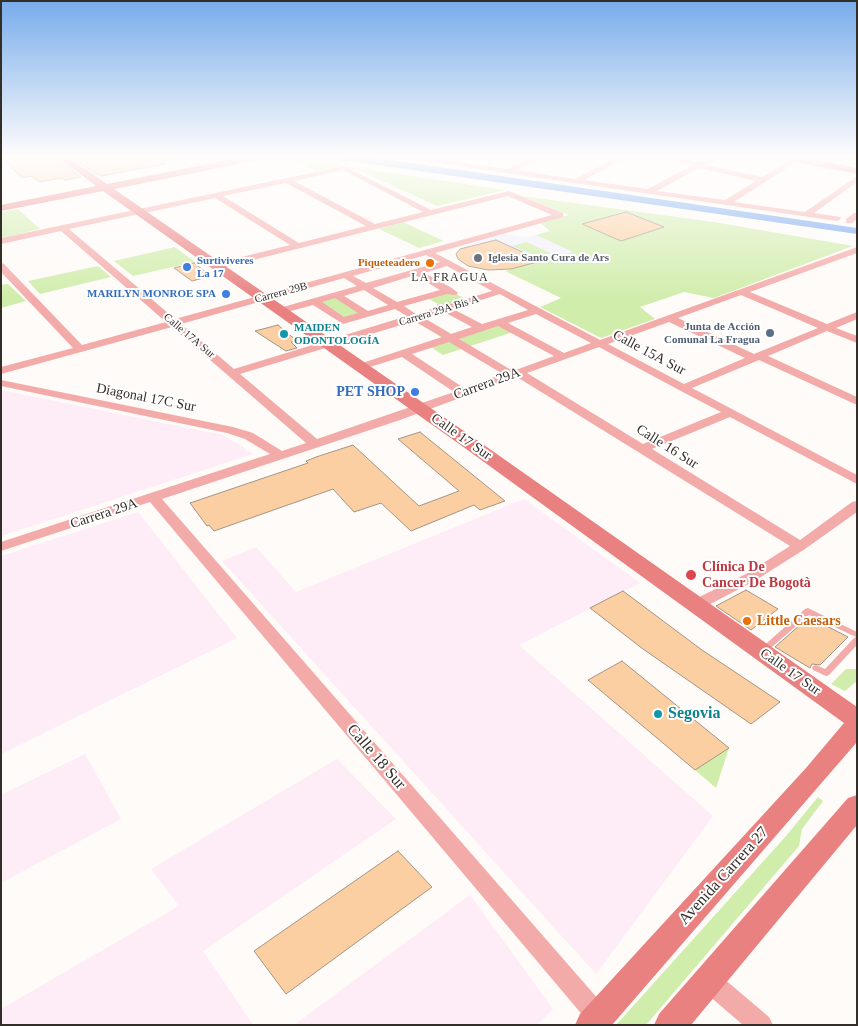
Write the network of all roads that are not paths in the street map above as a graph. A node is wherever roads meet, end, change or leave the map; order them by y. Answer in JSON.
{"nodes":[{"id":1,"x":15,"y":205,"type":"edge"},
{"id":2,"x":131,"y":205,"type":"edge"},
{"id":3,"x":169,"y":205,"type":"edge"},
{"id":4,"x":232,"y":205,"type":"edge"},
{"id":5,"x":333,"y":205,"type":"edge"},
{"id":6,"x":415,"y":205,"type":"edge"},
{"id":7,"x":463,"y":205,"type":"edge"},
{"id":8,"x":537,"y":205,"type":"edge"},
{"id":9,"x":740,"y":205,"type":"edge"},
{"id":10,"x":819,"y":205,"type":"edge"},
{"id":11,"x":1,"y":208,"type":"edge"},
{"id":12,"x":140,"y":211,"type":"junction"},
{"id":13,"x":431,"y":213,"type":"junction"},
{"id":14,"x":806,"y":214,"type":"junction"},
{"id":15,"x":857,"y":215,"type":"edge"},
{"id":16,"x":837,"y":219,"type":"dead end"},
{"id":17,"x":849,"y":221,"type":"dead end"},
{"id":18,"x":374,"y":227,"type":"junction"},
{"id":19,"x":63,"y":228,"type":"junction"},
{"id":20,"x":1,"y":241,"type":"edge"},
{"id":21,"x":298,"y":246,"type":"junction"},
{"id":22,"x":857,"y":250,"type":"edge"},
{"id":23,"x":427,"y":252,"type":"junction"},
{"id":24,"x":448,"y":263,"type":"junction"},
{"id":25,"x":1,"y":266,"type":"edge"},
{"id":26,"x":217,"y":266,"type":"junction"},
{"id":27,"x":416,"y":272,"type":"junction"},
{"id":28,"x":345,"y":275,"type":"junction"},
{"id":29,"x":364,"y":287,"type":"junction"},
{"id":30,"x":449,"y":290,"type":"junction"},
{"id":31,"x":501,"y":291,"type":"junction"},
{"id":32,"x":742,"y":292,"type":"junction"},
{"id":33,"x":336,"y":295,"type":"junction"},
{"id":34,"x":425,"y":297,"type":"junction"},
{"id":35,"x":261,"y":298,"type":"junction"},
{"id":36,"x":314,"y":301,"type":"junction"},
{"id":37,"x":469,"y":301,"type":"junction"},
{"id":38,"x":395,"y":306,"type":"junction"},
{"id":39,"x":446,"y":308,"type":"junction"},
{"id":40,"x":537,"y":310,"type":"junction"},
{"id":41,"x":280,"y":311,"type":"junction"},
{"id":42,"x":366,"y":314,"type":"junction"},
{"id":43,"x":857,"y":315,"type":"edge"},
{"id":44,"x":416,"y":318,"type":"junction"},
{"id":45,"x":670,"y":318,"type":"junction"},
{"id":46,"x":499,"y":322,"type":"junction"},
{"id":47,"x":173,"y":323,"type":"junction"},
{"id":48,"x":481,"y":328,"type":"junction"},
{"id":49,"x":827,"y":328,"type":"junction"},
{"id":50,"x":450,"y":338,"type":"junction"},
{"id":51,"x":857,"y":340,"type":"edge"},
{"id":52,"x":600,"y":344,"type":"junction"},
{"id":53,"x":328,"y":345,"type":"junction"},
{"id":54,"x":80,"y":349,"type":"junction"},
{"id":55,"x":402,"y":353,"type":"junction"},
{"id":56,"x":564,"y":357,"type":"junction"},
{"id":57,"x":756,"y":357,"type":"junction"},
{"id":58,"x":360,"y":367,"type":"junction"},
{"id":59,"x":1,"y":370,"type":"edge"},
{"id":60,"x":232,"y":373,"type":"junction"},
{"id":61,"x":515,"y":374,"type":"junction"},
{"id":62,"x":1,"y":384,"type":"edge"},
{"id":63,"x":683,"y":388,"type":"junction"},
{"id":64,"x":463,"y":393,"type":"junction"},
{"id":65,"x":857,"y":402,"type":"edge"},
{"id":66,"x":420,"y":408,"type":"junction"},
{"id":67,"x":730,"y":413,"type":"junction"},
{"id":68,"x":315,"y":444,"type":"junction"},
{"id":69,"x":641,"y":449,"type":"junction"},
{"id":70,"x":280,"y":455,"type":"junction"},
{"id":71,"x":857,"y":480,"type":"edge"},
{"id":72,"x":154,"y":498,"type":"junction"},
{"id":73,"x":857,"y":504,"type":"edge"},
{"id":74,"x":800,"y":546,"type":"junction"},
{"id":75,"x":1,"y":547,"type":"edge"},
{"id":76,"x":696,"y":605,"type":"junction"},
{"id":77,"x":857,"y":635,"type":"edge"},
{"id":78,"x":857,"y":640,"type":"edge"},
{"id":79,"x":769,"y":647,"type":"junction"},
{"id":80,"x":816,"y":668,"type":"dead end"},
{"id":81,"x":857,"y":720,"type":"edge"},
{"id":82,"x":857,"y":725,"type":"edge"},
{"id":83,"x":857,"y":806,"type":"edge"},
{"id":84,"x":708,"y":980,"type":"junction"},
{"id":85,"x":594,"y":1020,"type":"edge"},
{"id":86,"x":670,"y":1025,"type":"edge"},
{"id":87,"x":761,"y":1025,"type":"edge"}],
"edges":[{"from":1,"to":11,"type":"main road"},
{"from":2,"to":12,"type":"street","name":"Calle 17 Sur"},
{"from":3,"to":12,"type":"street"},
{"from":4,"to":21,"type":"street"},
{"from":5,"to":18,"type":"street"},
{"from":6,"to":13,"type":"street"},
{"from":7,"to":13,"type":"street","name":"Carrera 29B"},
{"from":8,"to":23,"type":"street","name":"Carrera 29B"},
{"from":9,"to":14,"type":"street"},
{"from":10,"to":14,"type":"street"},
{"from":12,"to":19,"type":"street"},
{"from":12,"to":26,"type":"street","name":"Calle 17 Sur"},
{"from":13,"to":18,"type":"street"},
{"from":14,"to":16,"type":"street"},
{"from":15,"to":17,"type":"street"},
{"from":18,"to":21,"type":"street"},
{"from":19,"to":20,"type":"street"},
{"from":19,"to":47,"type":"street","name":"Calle 17A Sur"},
{"from":21,"to":26,"type":"street"},
{"from":22,"to":32,"type":"street","name":"Carrera 29A"},
{"from":23,"to":24,"type":"street","name":"Calle 15A Sur"},
{"from":23,"to":28,"type":"street","name":"Carrera 29B"},
{"from":24,"to":27,"type":"street"},
{"from":24,"to":31,"type":"street","name":"Calle 15A Sur"},
{"from":25,"to":54,"type":"street"},
{"from":26,"to":35,"type":"street","name":"Calle 17 Sur"},
{"from":27,"to":29,"type":"street"},
{"from":27,"to":30,"type":"street"},
{"from":28,"to":29,"type":"street","name":"Calle 16 Sur"},
{"from":28,"to":35,"type":"street","name":"Carrera 29B"},
{"from":29,"to":33,"type":"street"},
{"from":29,"to":38,"type":"street","name":"Calle 16 Sur"},
{"from":30,"to":34,"type":"street"},
{"from":30,"to":37,"type":"street"},
{"from":31,"to":37,"type":"street","name":"Carrera 29A Bis A"},
{"from":31,"to":40,"type":"street","name":"Calle 15A Sur"},
{"from":32,"to":45,"type":"street","name":"Carrera 29A"},
{"from":32,"to":49,"type":"street"},
{"from":33,"to":36,"type":"street"},
{"from":33,"to":42,"type":"street"},
{"from":34,"to":38,"type":"street"},
{"from":34,"to":39,"type":"street"},
{"from":35,"to":41,"type":"street","name":"Calle 17 Sur"},
{"from":35,"to":47,"type":"street","name":"Carrera 29B"},
{"from":36,"to":41,"type":"street"},
{"from":36,"to":42,"type":"street"},
{"from":37,"to":39,"type":"street","name":"Carrera 29A Bis A"},
{"from":38,"to":42,"type":"street"},
{"from":38,"to":44,"type":"street","name":"Calle 16 Sur"},
{"from":39,"to":44,"type":"street","name":"Carrera 29A Bis A"},
{"from":39,"to":48,"type":"street"},
{"from":40,"to":46,"type":"street"},
{"from":40,"to":52,"type":"street","name":"Calle 15A Sur"},
{"from":41,"to":53,"type":"street","name":"Calle 17 Sur"},
{"from":43,"to":49,"type":"street"},
{"from":44,"to":50,"type":"street","name":"Calle 16 Sur"},
{"from":44,"to":53,"type":"street","name":"Carrera 29A Bis A"},
{"from":45,"to":52,"type":"street","name":"Carrera 29A"},
{"from":45,"to":57,"type":"street"},
{"from":46,"to":48,"type":"street"},
{"from":46,"to":56,"type":"street"},
{"from":47,"to":54,"type":"street","name":"Carrera 29B"},
{"from":47,"to":60,"type":"street","name":"Calle 17A Sur"},
{"from":48,"to":50,"type":"street"},
{"from":49,"to":51,"type":"street"},
{"from":49,"to":57,"type":"street"},
{"from":50,"to":55,"type":"street"},
{"from":50,"to":61,"type":"street","name":"Calle 16 Sur"},
{"from":52,"to":56,"type":"street","name":"Carrera 29A"},
{"from":52,"to":63,"type":"street","name":"Calle 15A Sur"},
{"from":53,"to":58,"type":"street","name":"Calle 17 Sur"},
{"from":53,"to":60,"type":"street","name":"Carrera 29A Bis A"},
{"from":54,"to":59,"type":"street","name":"Carrera 29B"},
{"from":55,"to":58,"type":"street"},
{"from":55,"to":64,"type":"street"},
{"from":56,"to":61,"type":"street","name":"Carrera 29A"},
{"from":57,"to":63,"type":"street"},
{"from":57,"to":65,"type":"street"},
{"from":58,"to":66,"type":"street","name":"Calle 17 Sur"},
{"from":60,"to":68,"type":"street","name":"Calle 17A Sur"},
{"from":61,"to":64,"type":"street","name":"Carrera 29A"},
{"from":61,"to":69,"type":"street","name":"Calle 16 Sur"},
{"from":62,"to":70,"type":"street","name":"Diagonal 17C Sur"},
{"from":63,"to":67,"type":"street","name":"Calle 15A Sur"},
{"from":64,"to":66,"type":"street","name":"Carrera 29A"},
{"from":66,"to":68,"type":"street","name":"Carrera 29A"},
{"from":66,"to":76,"type":"street","name":"Calle 17 Sur"},
{"from":67,"to":69,"type":"street"},
{"from":67,"to":71,"type":"street","name":"Calle 15A Sur"},
{"from":68,"to":70,"type":"street","name":"Carrera 29A"},
{"from":69,"to":74,"type":"street","name":"Calle 16 Sur"},
{"from":70,"to":72,"type":"street","name":"Carrera 29A"},
{"from":72,"to":75,"type":"street","name":"Carrera 29A"},
{"from":72,"to":85,"type":"street","name":"Calle 18 Sur"},
{"from":73,"to":74,"type":"street"},
{"from":74,"to":76,"type":"street"},
{"from":76,"to":79,"type":"street","name":"Calle 17 Sur"},
{"from":77,"to":79,"type":"lane"},
{"from":78,"to":80,"type":"lane"},
{"from":79,"to":81,"type":"street","name":"Calle 17 Sur"},
{"from":82,"to":85,"type":"street","name":"Avenida Carrera 27"},
{"from":83,"to":84,"type":"street"},
{"from":84,"to":86,"type":"main road"},
{"from":84,"to":87,"type":"street"}]}
